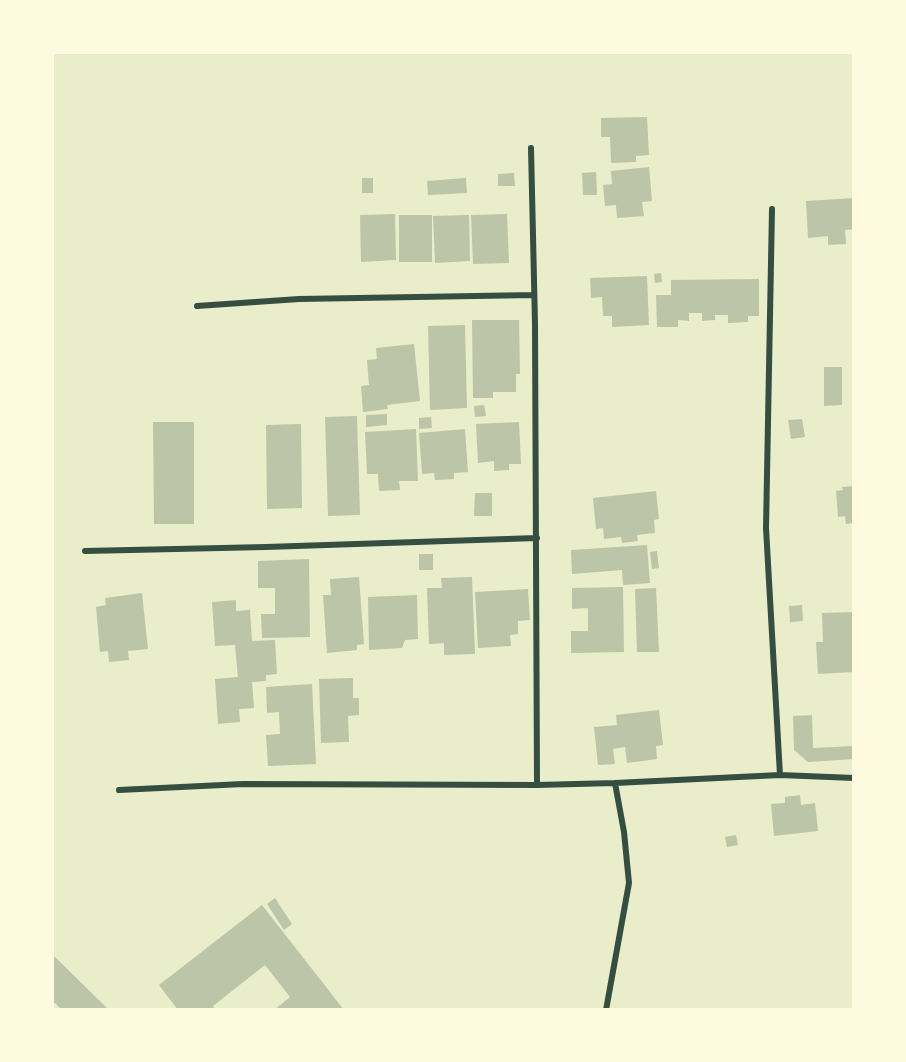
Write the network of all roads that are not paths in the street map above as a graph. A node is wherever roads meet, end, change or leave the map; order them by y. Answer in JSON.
{"nodes":[{"id":1,"x":531,"y":148,"type":"dead end"},
{"id":2,"x":772,"y":209,"type":"dead end"},
{"id":3,"x":534,"y":295,"type":"junction"},
{"id":4,"x":197,"y":306,"type":"dead end"},
{"id":5,"x":537,"y":538,"type":"junction"},
{"id":6,"x":85,"y":550,"type":"dead end"},
{"id":7,"x":780,"y":775,"type":"junction"},
{"id":8,"x":854,"y":778,"type":"edge"},
{"id":9,"x":615,"y":783,"type":"junction"},
{"id":10,"x":537,"y":785,"type":"junction"},
{"id":11,"x":119,"y":790,"type":"dead end"},
{"id":12,"x":606,"y":1010,"type":"edge"}],
"edges":[{"from":1,"to":3,"type":"street"},
{"from":2,"to":7,"type":"street"},
{"from":3,"to":4,"type":"street"},
{"from":3,"to":5,"type":"street"},
{"from":5,"to":6,"type":"street"},
{"from":5,"to":10,"type":"street"},
{"from":7,"to":8,"type":"street"},
{"from":7,"to":9,"type":"street"},
{"from":9,"to":10,"type":"street"},
{"from":9,"to":12,"type":"street"},
{"from":10,"to":11,"type":"street"}]}
